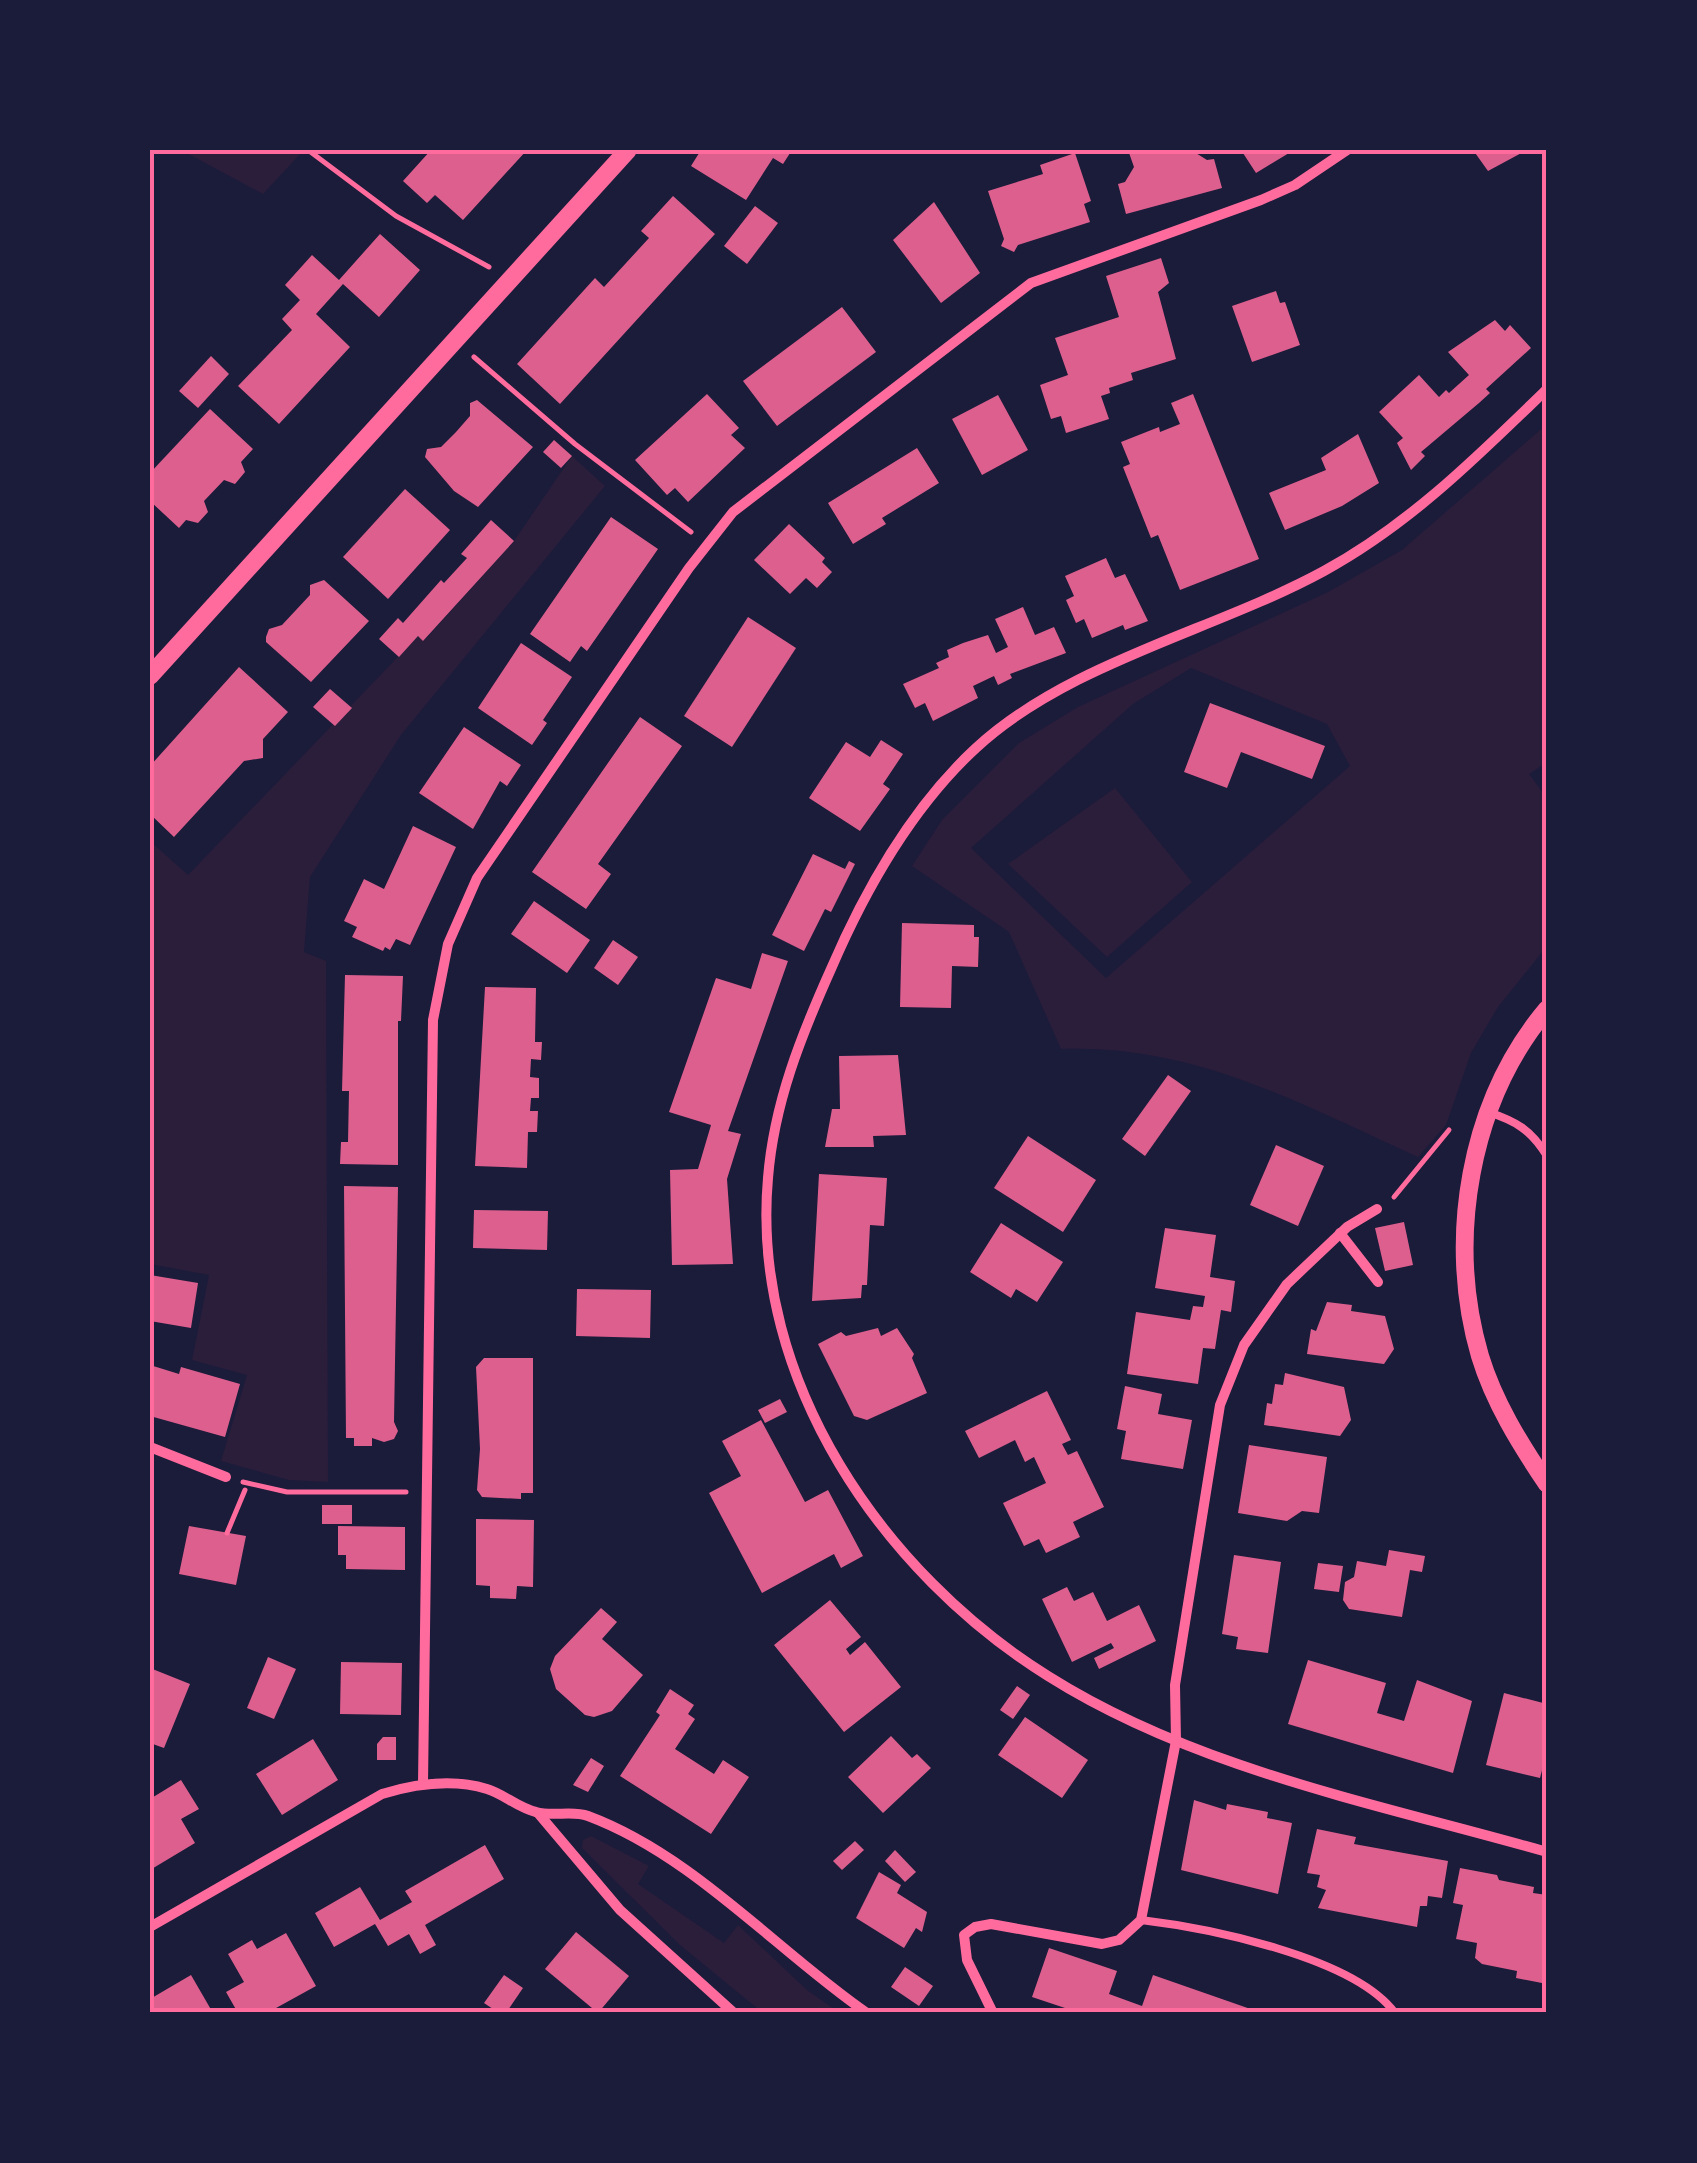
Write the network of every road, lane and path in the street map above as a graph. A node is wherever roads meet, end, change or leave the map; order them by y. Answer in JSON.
{"nodes":[{"id":1,"x":308,"y":150,"type":"edge"},
{"id":2,"x":628,"y":150,"type":"edge"},
{"id":3,"x":1348,"y":150,"type":"edge"},
{"id":4,"x":484,"y":263,"type":"dead end"},
{"id":5,"x":456,"y":342,"type":"junction"},
{"id":6,"x":1547,"y":389,"type":"edge"},
{"id":7,"x":706,"y":544,"type":"junction"},
{"id":8,"x":150,"y":676,"type":"edge"},
{"id":9,"x":1547,"y":1009,"type":"edge"},
{"id":10,"x":1488,"y":1112,"type":"junction"},
{"id":11,"x":1450,"y":1130,"type":"dead end"},
{"id":12,"x":1547,"y":1156,"type":"edge"},
{"id":13,"x":1394,"y":1197,"type":"dead end"},
{"id":14,"x":1376,"y":1208,"type":"dead end"},
{"id":15,"x":1340,"y":1234,"type":"junction"},
{"id":16,"x":1378,"y":1282,"type":"dead end"},
{"id":17,"x":150,"y":1447,"type":"edge"},
{"id":18,"x":226,"y":1477,"type":"joint"},
{"id":19,"x":248,"y":1483,"type":"junction"},
{"id":20,"x":1547,"y":1484,"type":"edge"},
{"id":21,"x":430,"y":1493,"type":"junction"},
{"id":22,"x":227,"y":1533,"type":"dead end"},
{"id":23,"x":1176,"y":1741,"type":"junction"},
{"id":24,"x":424,"y":1784,"type":"junction"},
{"id":25,"x":538,"y":1813,"type":"junction"},
{"id":26,"x":1547,"y":1852,"type":"edge"},
{"id":27,"x":1141,"y":1920,"type":"junction"},
{"id":28,"x":150,"y":1927,"type":"edge"},
{"id":29,"x":734,"y":2013,"type":"edge"},
{"id":30,"x":868,"y":2013,"type":"edge"},
{"id":31,"x":994,"y":2013,"type":"edge"},
{"id":32,"x":1395,"y":2013,"type":"edge"}],
"edges":[{"from":1,"to":4,"type":"path"},
{"from":2,"to":5,"type":"street"},
{"from":3,"to":7,"type":"street"},
{"from":5,"to":7,"type":"path"},
{"from":5,"to":8,"type":"street"},
{"from":6,"to":23,"type":"street"},
{"from":7,"to":21,"type":"street"},
{"from":9,"to":10,"type":"street"},
{"from":10,"to":12,"type":"lane"},
{"from":10,"to":20,"type":"street"},
{"from":11,"to":13,"type":"path"},
{"from":14,"to":15,"type":"street"},
{"from":15,"to":16,"type":"street"},
{"from":15,"to":23,"type":"street"},
{"from":17,"to":18,"type":"street"},
{"from":18,"to":19,"type":"path"},
{"from":19,"to":21,"type":"path"},
{"from":19,"to":22,"type":"path"},
{"from":21,"to":24,"type":"street"},
{"from":23,"to":26,"type":"street"},
{"from":23,"to":27,"type":"street"},
{"from":24,"to":25,"type":"street"},
{"from":24,"to":28,"type":"street"},
{"from":25,"to":29,"type":"street"},
{"from":25,"to":30,"type":"street"},
{"from":27,"to":31,"type":"street"},
{"from":27,"to":32,"type":"lane"}]}
